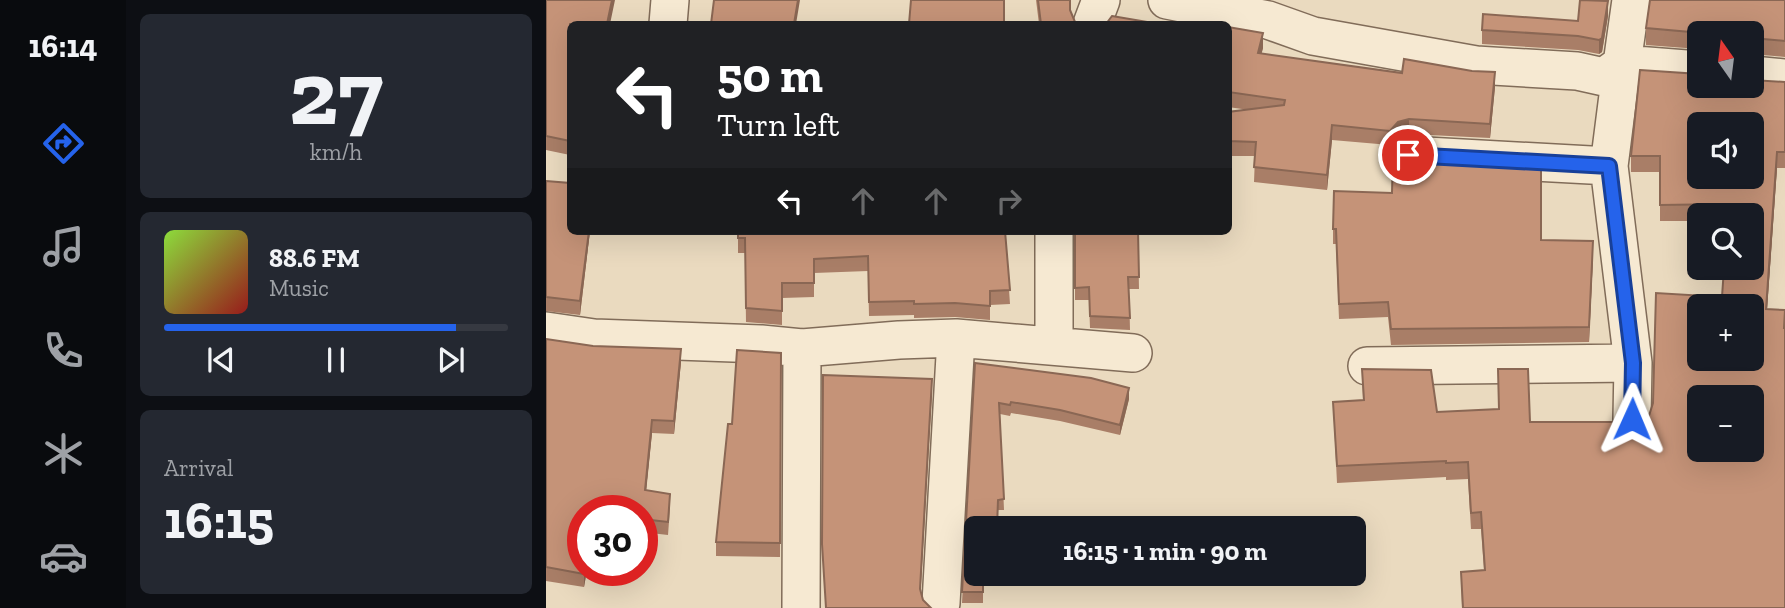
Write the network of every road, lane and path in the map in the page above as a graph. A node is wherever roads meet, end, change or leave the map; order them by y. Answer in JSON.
{"nodes":[{"id":1,"x":670,"y":0,"type":"edge"},
{"id":2,"x":1101,"y":0,"type":"edge"},
{"id":3,"x":1167,"y":0,"type":"edge"},
{"id":4,"x":1631,"y":0,"type":"edge"},
{"id":5,"x":668,"y":21,"type":"edge"},
{"id":6,"x":1093,"y":21,"type":"edge"},
{"id":7,"x":1622,"y":64,"type":"junction"},
{"id":8,"x":1687,"y":69,"type":"edge"},
{"id":9,"x":1764,"y":76,"type":"edge"},
{"id":10,"x":1785,"y":78,"type":"edge"},
{"id":11,"x":1408,"y":155,"type":"dead end"},
{"id":12,"x":1609,"y":166,"type":"junction"},
{"id":13,"x":1054,"y":235,"type":"edge"},
{"id":14,"x":546,"y":331,"type":"edge"},
{"id":15,"x":956,"y":338,"type":"junction"},
{"id":16,"x":1054,"y":344,"type":"junction"},
{"id":17,"x":802,"y":348,"type":"junction"},
{"id":18,"x":1133,"y":353,"type":"dead end"},
{"id":19,"x":1633,"y":363,"type":"junction"},
{"id":20,"x":1367,"y":366,"type":"edge"},
{"id":21,"x":1632,"y":419,"type":"edge"},
{"id":22,"x":941,"y":603,"type":"dead end"},
{"id":23,"x":801,"y":608,"type":"edge"}],
"edges":[{"from":1,"to":5,"type":"street"},
{"from":2,"to":6,"type":"street"},
{"from":3,"to":7,"type":"street"},
{"from":4,"to":7,"type":"street"},
{"from":7,"to":8,"type":"street"},
{"from":7,"to":12,"type":"street"},
{"from":9,"to":10,"type":"street"},
{"from":11,"to":12,"type":"street"},
{"from":12,"to":19,"type":"street"},
{"from":13,"to":16,"type":"street"},
{"from":14,"to":17,"type":"street"},
{"from":15,"to":16,"type":"street"},
{"from":15,"to":17,"type":"street"},
{"from":15,"to":22,"type":"street"},
{"from":16,"to":18,"type":"street"},
{"from":17,"to":23,"type":"street"},
{"from":19,"to":20,"type":"street"},
{"from":19,"to":21,"type":"street"}]}
